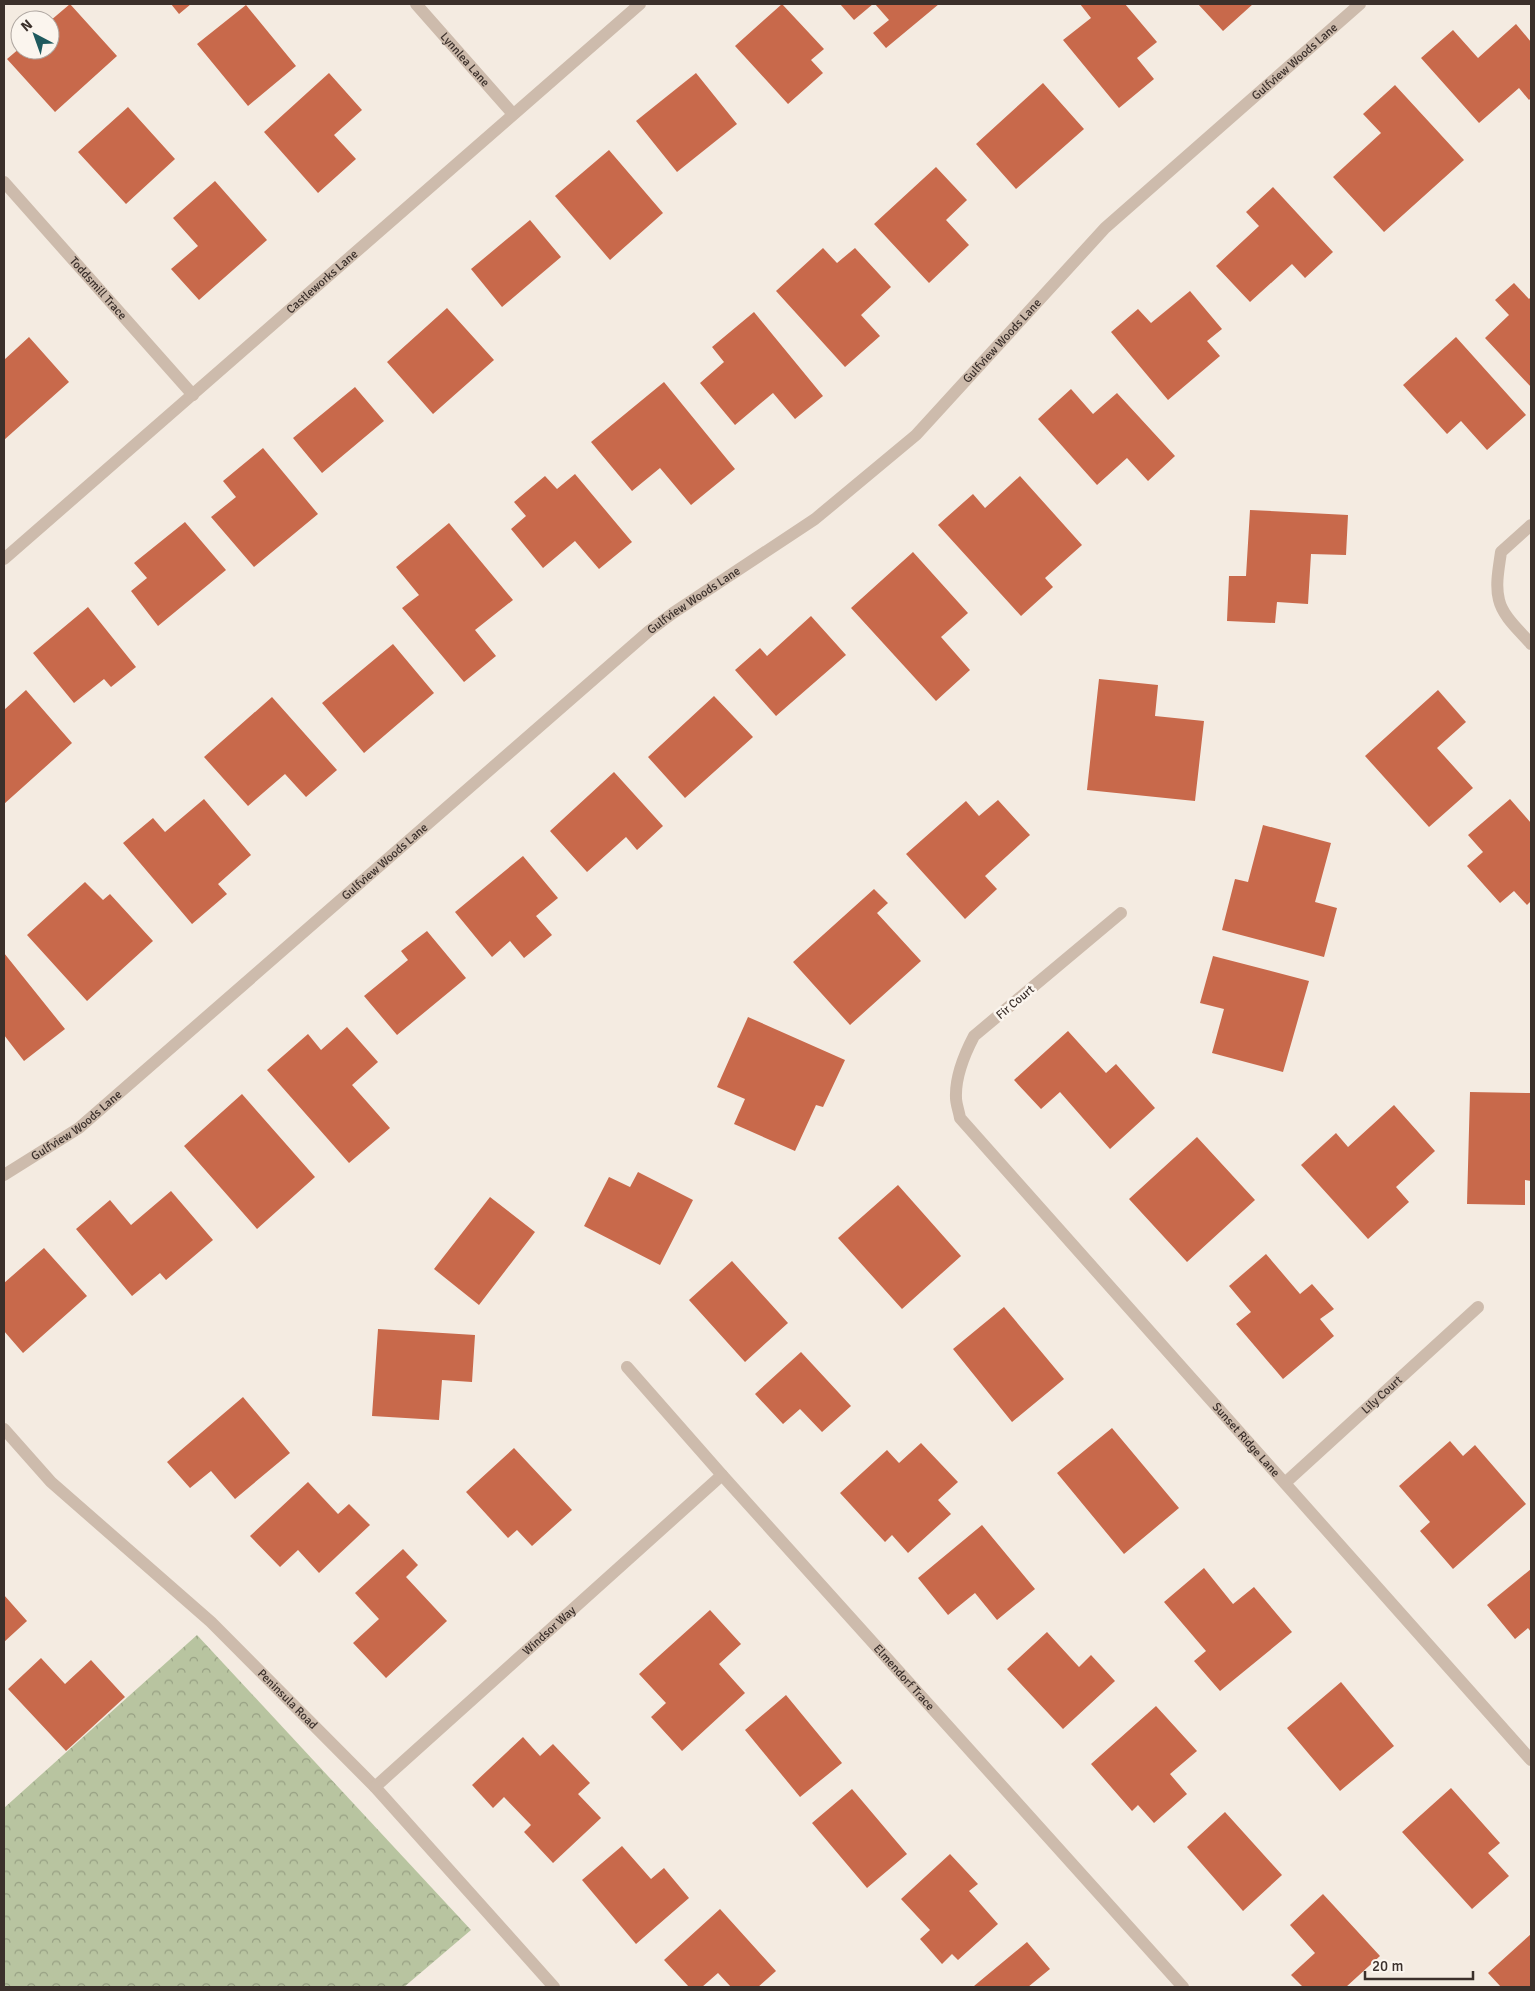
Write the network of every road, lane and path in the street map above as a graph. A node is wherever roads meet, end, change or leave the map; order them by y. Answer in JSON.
{"nodes":[{"id":1,"x":416,"y":4,"type":"edge"},
{"id":2,"x":640,"y":4,"type":"edge"},
{"id":3,"x":1360,"y":4,"type":"edge"},
{"id":4,"x":513,"y":114,"type":"junction"},
{"id":5,"x":4,"y":182,"type":"edge"},
{"id":6,"x":193,"y":395,"type":"junction"},
{"id":7,"x":1531,"y":525,"type":"edge"},
{"id":8,"x":4,"y":559,"type":"edge"},
{"id":9,"x":1531,"y":644,"type":"edge"},
{"id":10,"x":1121,"y":913,"type":"dead end"},
{"id":11,"x":960,"y":1118,"type":"joint"},
{"id":12,"x":4,"y":1175,"type":"edge"},
{"id":13,"x":1478,"y":1307,"type":"dead end"},
{"id":14,"x":627,"y":1367,"type":"dead end"},
{"id":15,"x":4,"y":1429,"type":"edge"},
{"id":16,"x":722,"y":1475,"type":"junction"},
{"id":17,"x":1285,"y":1483,"type":"junction"},
{"id":18,"x":1531,"y":1760,"type":"edge"},
{"id":19,"x":376,"y":1787,"type":"junction"},
{"id":20,"x":554,"y":1987,"type":"edge"},
{"id":21,"x":1183,"y":1987,"type":"edge"}],
"edges":[{"from":1,"to":4,"type":"street","name":"Lynnlea Lane"},
{"from":2,"to":4,"type":"street","name":"Castleworks Lane"},
{"from":3,"to":12,"type":"street","name":"Gulfview Woods Lane"},
{"from":4,"to":6,"type":"street","name":"Castleworks Lane"},
{"from":5,"to":6,"type":"street","name":"Toddsmill Trace"},
{"from":6,"to":8,"type":"street","name":"Castleworks Lane"},
{"from":7,"to":9,"type":"street"},
{"from":10,"to":11,"type":"street","name":"Fir Court"},
{"from":11,"to":17,"type":"street","name":"Sunset Ridge Lane"},
{"from":13,"to":17,"type":"street","name":"Lily Court"},
{"from":14,"to":16,"type":"street","name":"Elmendorf Trace"},
{"from":15,"to":19,"type":"street","name":"Peninsula Road"},
{"from":16,"to":19,"type":"street","name":"Windsor Way"},
{"from":16,"to":21,"type":"street","name":"Elmendorf Trace"},
{"from":17,"to":18,"type":"street","name":"Sunset Ridge Lane"},
{"from":19,"to":20,"type":"street","name":"Peninsula Road"}]}
